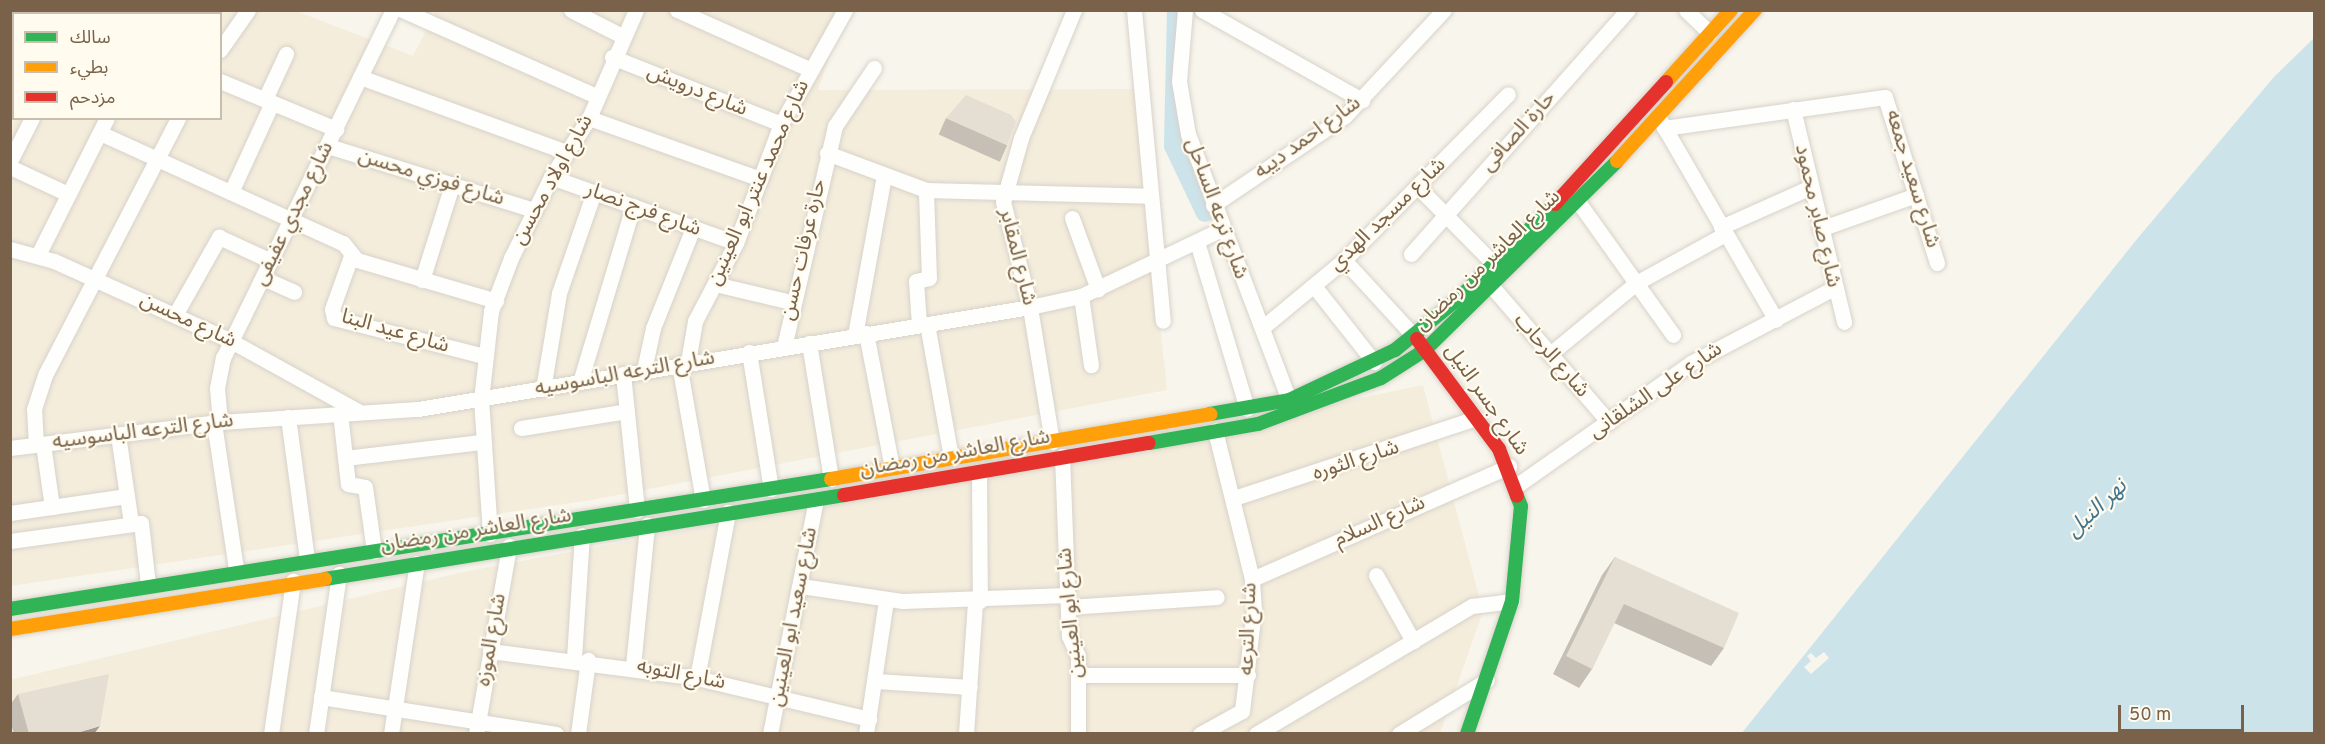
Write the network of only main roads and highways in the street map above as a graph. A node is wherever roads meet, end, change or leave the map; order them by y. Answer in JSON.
{"nodes":[{"id":1,"x":1731,"y":10,"type":"edge"},
{"id":2,"x":1755,"y":10,"type":"edge"},
{"id":3,"x":1414,"y":336,"type":"junction"},
{"id":4,"x":1425,"y":350,"type":"junction"},
{"id":5,"x":183,"y":578,"type":"junction"},
{"id":6,"x":184,"y":599,"type":"junction"},
{"id":7,"x":10,"y":609,"type":"edge"},
{"id":8,"x":10,"y":629,"type":"edge"},
{"id":9,"x":1467,"y":734,"type":"edge"}],
"edges":[{"from":1,"to":3,"type":"main road","name":"شارع العاشر من رمضان"},
{"from":2,"to":4,"type":"main road","name":"شارع العاشر من رمضان"},
{"from":3,"to":4,"type":"main road","name":"شارع جسر النيل"},
{"from":3,"to":5,"type":"main road","name":"شارع العاشر من رمضان"},
{"from":4,"to":6,"type":"main road","name":"شارع العاشر من رمضان"},
{"from":4,"to":9,"type":"main road","name":"شارع جسر النيل"},
{"from":5,"to":6,"type":"main road"},
{"from":5,"to":7,"type":"main road","name":"شارع العاشر من رمضان"},
{"from":6,"to":8,"type":"main road","name":"شارع العاشر من رمضان"}]}
